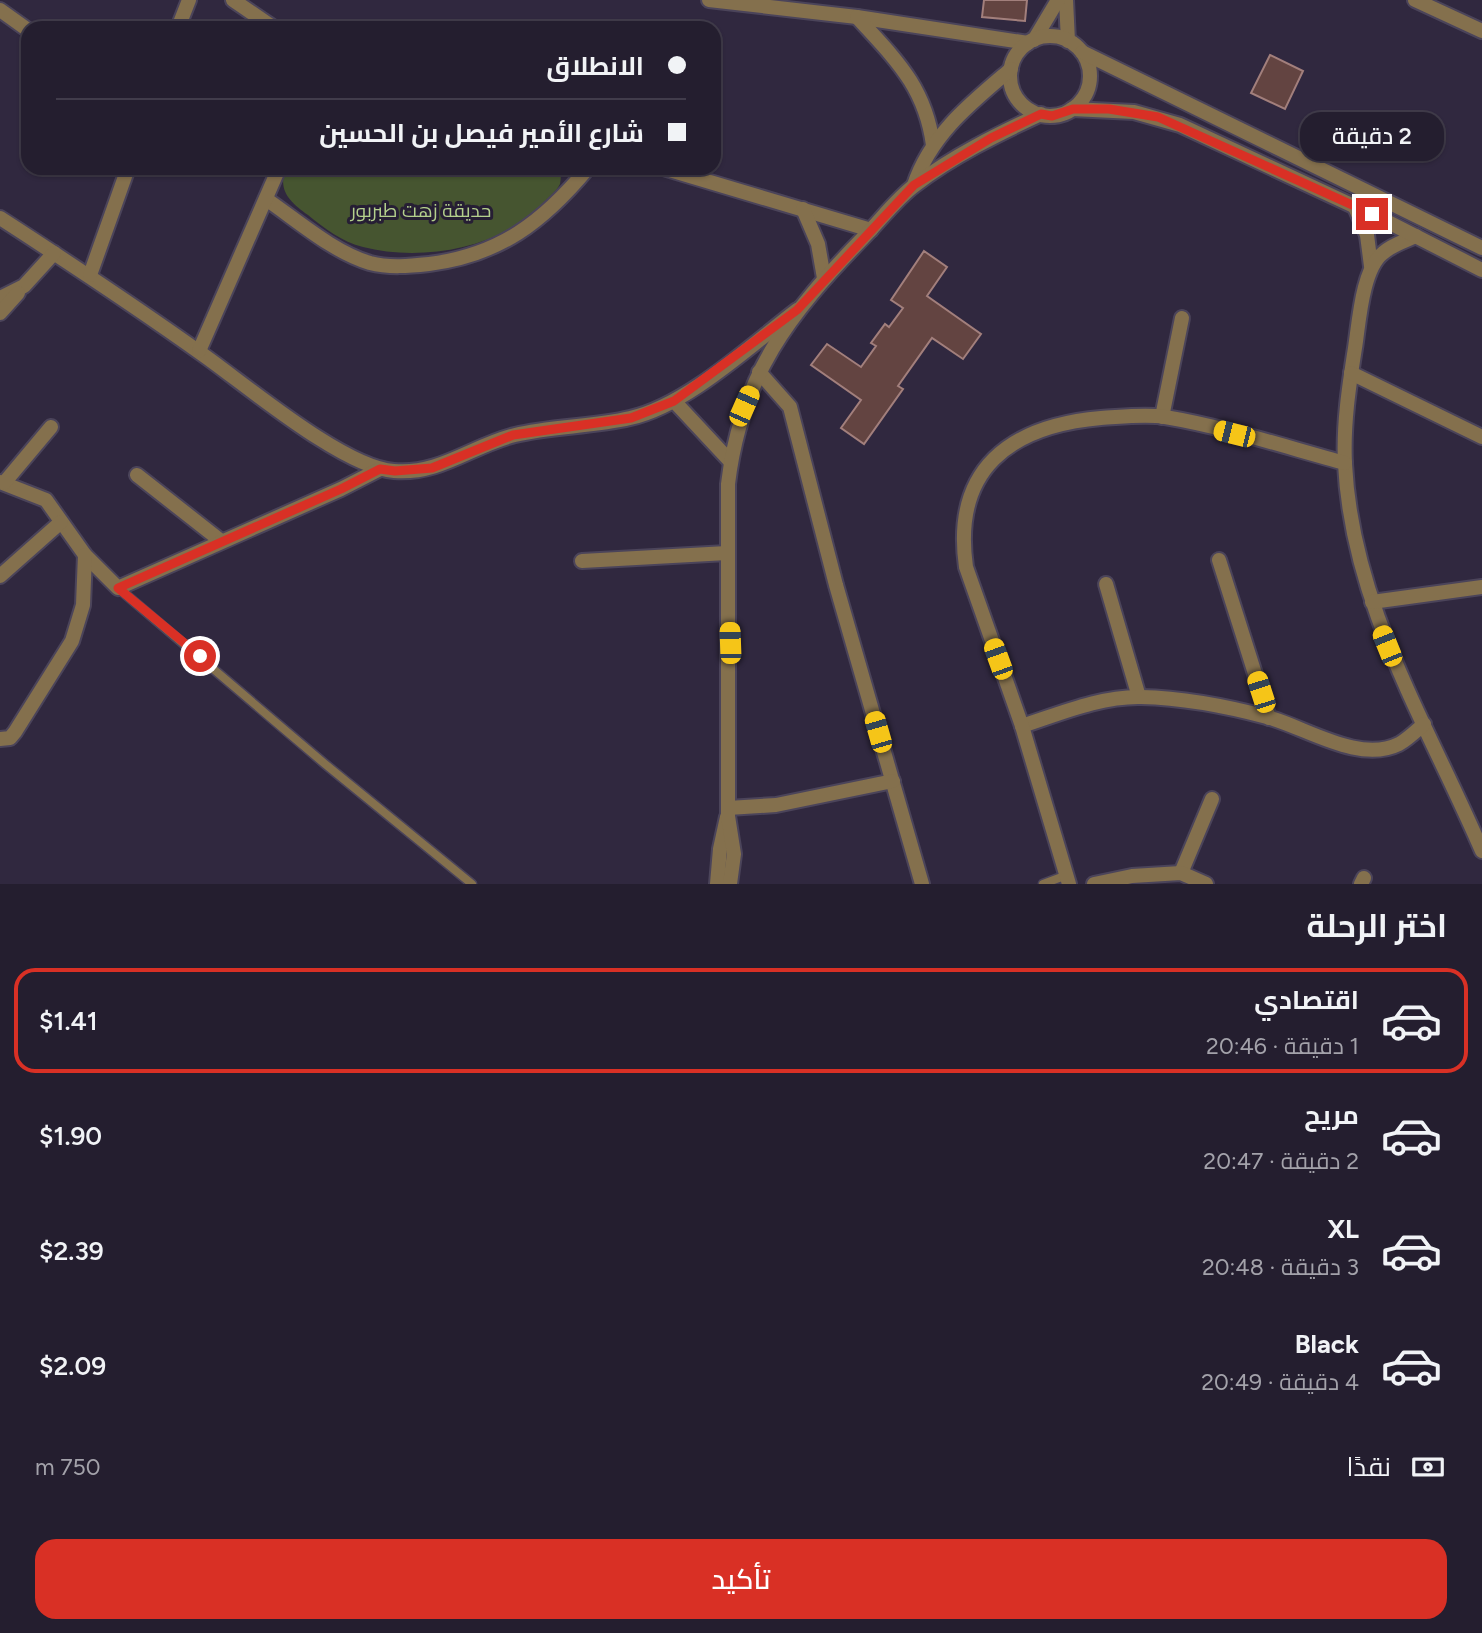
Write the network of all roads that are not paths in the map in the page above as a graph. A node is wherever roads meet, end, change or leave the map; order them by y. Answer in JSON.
{"nodes":[{"id":1,"x":188,"y":0,"type":"edge"},
{"id":2,"x":233,"y":0,"type":"edge"},
{"id":3,"x":709,"y":0,"type":"edge"},
{"id":4,"x":1058,"y":0,"type":"edge"},
{"id":5,"x":1066,"y":0,"type":"edge"},
{"id":6,"x":1415,"y":0,"type":"edge"},
{"id":7,"x":0,"y":10,"type":"edge"},
{"id":8,"x":857,"y":17,"type":"junction"},
{"id":9,"x":180,"y":21,"type":"edge"},
{"id":10,"x":264,"y":21,"type":"edge"},
{"id":11,"x":21,"y":25,"type":"edge"},
{"id":12,"x":1482,"y":31,"type":"edge"},
{"id":13,"x":1068,"y":41,"type":"junction"},
{"id":14,"x":1031,"y":42,"type":"junction"},
{"id":15,"x":1082,"y":52,"type":"junction"},
{"id":16,"x":1011,"y":69,"type":"junction"},
{"id":17,"x":1073,"y":109,"type":"junction"},
{"id":18,"x":1041,"y":114,"type":"junction"},
{"id":19,"x":933,"y":145,"type":"junction"},
{"id":20,"x":126,"y":175,"type":"edge"},
{"id":21,"x":276,"y":175,"type":"edge"},
{"id":22,"x":582,"y":175,"type":"edge"},
{"id":23,"x":687,"y":175,"type":"edge"},
{"id":24,"x":914,"y":185,"type":"junction"},
{"id":25,"x":266,"y":199,"type":"junction"},
{"id":26,"x":1355,"y":207,"type":"junction"},
{"id":27,"x":803,"y":209,"type":"junction"},
{"id":28,"x":0,"y":218,"type":"edge"},
{"id":29,"x":871,"y":230,"type":"junction"},
{"id":30,"x":1416,"y":236,"type":"junction"},
{"id":31,"x":1482,"y":248,"type":"edge"},
{"id":32,"x":54,"y":253,"type":"junction"},
{"id":33,"x":1371,"y":266,"type":"junction"},
{"id":34,"x":1482,"y":270,"type":"edge"},
{"id":35,"x":90,"y":275,"type":"junction"},
{"id":36,"x":824,"y":278,"type":"junction"},
{"id":37,"x":24,"y":286,"type":"junction"},
{"id":38,"x":0,"y":298,"type":"edge"},
{"id":39,"x":797,"y":310,"type":"junction"},
{"id":40,"x":0,"y":313,"type":"edge"},
{"id":41,"x":1182,"y":318,"type":"dead end"},
{"id":42,"x":199,"y":351,"type":"junction"},
{"id":43,"x":760,"y":372,"type":"junction"},
{"id":44,"x":1351,"y":373,"type":"junction"},
{"id":45,"x":674,"y":401,"type":"junction"},
{"id":46,"x":1163,"y":416,"type":"junction"},
{"id":47,"x":51,"y":427,"type":"dead end"},
{"id":48,"x":1482,"y":437,"type":"edge"},
{"id":49,"x":730,"y":461,"type":"junction"},
{"id":50,"x":1345,"y":463,"type":"junction"},
{"id":51,"x":380,"y":469,"type":"junction"},
{"id":52,"x":137,"y":475,"type":"dead end"},
{"id":53,"x":2,"y":482,"type":"edge"},
{"id":54,"x":61,"y":522,"type":"junction"},
{"id":55,"x":221,"y":541,"type":"junction"},
{"id":56,"x":727,"y":553,"type":"junction"},
{"id":57,"x":85,"y":555,"type":"junction"},
{"id":58,"x":1219,"y":560,"type":"dead end"},
{"id":59,"x":582,"y":561,"type":"dead end"},
{"id":60,"x":0,"y":576,"type":"edge"},
{"id":61,"x":1106,"y":584,"type":"dead end"},
{"id":62,"x":1482,"y":587,"type":"edge"},
{"id":63,"x":118,"y":588,"type":"junction"},
{"id":64,"x":1372,"y":602,"type":"junction"},
{"id":65,"x":1139,"y":697,"type":"junction"},
{"id":66,"x":1269,"y":718,"type":"junction"},
{"id":67,"x":1424,"y":724,"type":"junction"},
{"id":68,"x":1022,"y":726,"type":"junction"},
{"id":69,"x":0,"y":739,"type":"edge"},
{"id":70,"x":892,"y":781,"type":"junction"},
{"id":71,"x":1212,"y":799,"type":"dead end"},
{"id":72,"x":728,"y":812,"type":"junction"},
{"id":73,"x":1481,"y":848,"type":"edge"},
{"id":74,"x":1181,"y":873,"type":"junction"},
{"id":75,"x":1068,"y":880,"type":"edge"},
{"id":76,"x":472,"y":884,"type":"edge"},
{"id":77,"x":718,"y":884,"type":"edge"},
{"id":78,"x":730,"y":884,"type":"edge"},
{"id":79,"x":922,"y":884,"type":"edge"},
{"id":80,"x":1043,"y":884,"type":"edge"},
{"id":81,"x":1094,"y":884,"type":"edge"},
{"id":82,"x":1206,"y":884,"type":"edge"}],
"edges":[{"from":1,"to":9,"type":"street"},
{"from":2,"to":10,"type":"street"},
{"from":3,"to":8,"type":"street"},
{"from":4,"to":14,"type":"street"},
{"from":5,"to":13,"type":"street"},
{"from":6,"to":12,"type":"street"},
{"from":7,"to":11,"type":"street"},
{"from":8,"to":14,"type":"street"},
{"from":8,"to":19,"type":"street"},
{"from":13,"to":14,"type":"street"},
{"from":13,"to":15,"type":"street"},
{"from":14,"to":16,"type":"street"},
{"from":15,"to":17,"type":"street"},
{"from":15,"to":31,"type":"street"},
{"from":16,"to":18,"type":"street"},
{"from":16,"to":19,"type":"street"},
{"from":17,"to":18,"type":"street"},
{"from":17,"to":26,"type":"street"},
{"from":18,"to":24,"type":"street"},
{"from":19,"to":24,"type":"street"},
{"from":20,"to":35,"type":"street"},
{"from":21,"to":25,"type":"street"},
{"from":22,"to":25,"type":"street"},
{"from":23,"to":27,"type":"street"},
{"from":24,"to":29,"type":"street"},
{"from":25,"to":42,"type":"street"},
{"from":26,"to":30,"type":"street"},
{"from":26,"to":33,"type":"street"},
{"from":27,"to":29,"type":"street"},
{"from":27,"to":36,"type":"street"},
{"from":28,"to":32,"type":"street"},
{"from":29,"to":36,"type":"street"},
{"from":30,"to":33,"type":"street"},
{"from":30,"to":34,"type":"street"},
{"from":32,"to":35,"type":"street"},
{"from":32,"to":37,"type":"street"},
{"from":33,"to":44,"type":"street"},
{"from":35,"to":42,"type":"street"},
{"from":36,"to":39,"type":"street"},
{"from":37,"to":38,"type":"street"},
{"from":37,"to":40,"type":"street"},
{"from":39,"to":43,"type":"street"},
{"from":39,"to":45,"type":"street"},
{"from":41,"to":46,"type":"street"},
{"from":42,"to":51,"type":"street"},
{"from":43,"to":49,"type":"street"},
{"from":43,"to":70,"type":"street"},
{"from":44,"to":48,"type":"street"},
{"from":44,"to":50,"type":"street"},
{"from":45,"to":49,"type":"street"},
{"from":45,"to":51,"type":"street"},
{"from":46,"to":50,"type":"street"},
{"from":46,"to":68,"type":"street"},
{"from":47,"to":53,"type":"street"},
{"from":49,"to":56,"type":"street"},
{"from":50,"to":64,"type":"street"},
{"from":51,"to":55,"type":"street"},
{"from":52,"to":55,"type":"street"},
{"from":53,"to":54,"type":"street"},
{"from":54,"to":57,"type":"street"},
{"from":54,"to":60,"type":"street"},
{"from":55,"to":63,"type":"street"},
{"from":56,"to":59,"type":"street"},
{"from":56,"to":72,"type":"street"},
{"from":57,"to":63,"type":"street"},
{"from":57,"to":69,"type":"street"},
{"from":58,"to":66,"type":"street"},
{"from":61,"to":65,"type":"street"},
{"from":62,"to":64,"type":"street"},
{"from":63,"to":76,"type":"lane"},
{"from":64,"to":67,"type":"street"},
{"from":65,"to":66,"type":"street"},
{"from":65,"to":68,"type":"street"},
{"from":66,"to":67,"type":"street"},
{"from":67,"to":73,"type":"street"},
{"from":68,"to":75,"type":"street"},
{"from":70,"to":72,"type":"street"},
{"from":70,"to":79,"type":"street"},
{"from":71,"to":74,"type":"street"},
{"from":72,"to":77,"type":"street"},
{"from":72,"to":78,"type":"street"},
{"from":74,"to":81,"type":"street"},
{"from":74,"to":82,"type":"street"},
{"from":75,"to":80,"type":"lane"}]}
